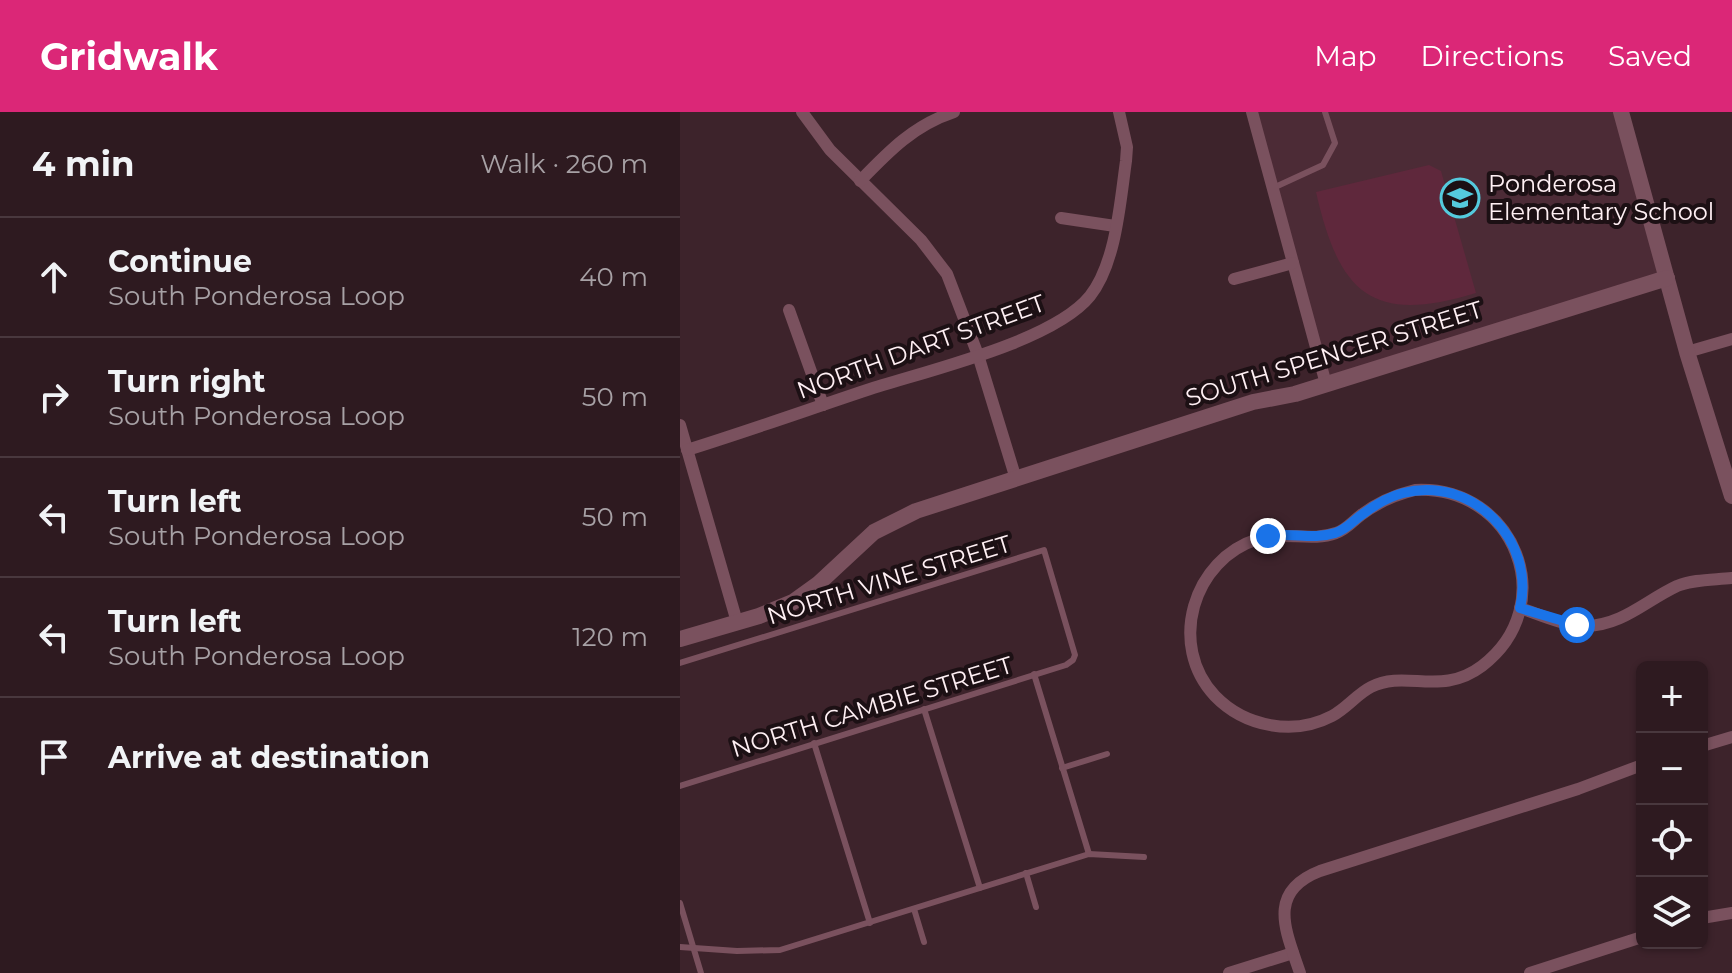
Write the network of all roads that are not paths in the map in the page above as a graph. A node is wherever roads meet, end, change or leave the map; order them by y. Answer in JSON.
{"nodes":[{"id":1,"x":802,"y":112,"type":"edge"},
{"id":2,"x":954,"y":112,"type":"edge"},
{"id":3,"x":1119,"y":112,"type":"edge"},
{"id":4,"x":1252,"y":112,"type":"edge"},
{"id":5,"x":1325,"y":112,"type":"edge"},
{"id":6,"x":1621,"y":112,"type":"edge"},
{"id":7,"x":860,"y":181,"type":"junction"},
{"id":8,"x":1273,"y":188,"type":"junction"},
{"id":9,"x":1061,"y":218,"type":"dead end"},
{"id":10,"x":1115,"y":226,"type":"junction"},
{"id":11,"x":1293,"y":263,"type":"junction"},
{"id":12,"x":1667,"y":278,"type":"junction"},
{"id":13,"x":1234,"y":279,"type":"dead end"},
{"id":14,"x":789,"y":310,"type":"dead end"},
{"id":15,"x":1732,"y":339,"type":"edge"},
{"id":16,"x":1687,"y":352,"type":"junction"},
{"id":17,"x":978,"y":355,"type":"junction"},
{"id":18,"x":1326,"y":384,"type":"junction"},
{"id":19,"x":823,"y":405,"type":"junction"},
{"id":20,"x":680,"y":425,"type":"edge"},
{"id":21,"x":687,"y":450,"type":"junction"},
{"id":22,"x":1016,"y":479,"type":"junction"},
{"id":23,"x":1732,"y":496,"type":"edge"},
{"id":24,"x":1732,"y":578,"type":"edge"},
{"id":25,"x":1520,"y":608,"type":"junction"},
{"id":26,"x":737,"y":622,"type":"junction"},
{"id":27,"x":680,"y":639,"type":"edge"},
{"id":28,"x":1073,"y":660,"type":"joint"},
{"id":29,"x":680,"y":663,"type":"edge"},
{"id":30,"x":1034,"y":674,"type":"junction"},
{"id":31,"x":924,"y":709,"type":"junction"},
{"id":32,"x":1732,"y":737,"type":"edge"},
{"id":33,"x":814,"y":743,"type":"junction"},
{"id":34,"x":1708,"y":744,"type":"edge"},
{"id":35,"x":1107,"y":754,"type":"dead end"},
{"id":36,"x":1636,"y":767,"type":"edge"},
{"id":37,"x":1062,"y":768,"type":"junction"},
{"id":38,"x":680,"y":786,"type":"edge"},
{"id":39,"x":1089,"y":854,"type":"junction"},
{"id":40,"x":1144,"y":857,"type":"dead end"},
{"id":41,"x":1026,"y":873,"type":"junction"},
{"id":42,"x":980,"y":888,"type":"junction"},
{"id":43,"x":680,"y":903,"type":"edge"},
{"id":44,"x":1036,"y":907,"type":"dead end"},
{"id":45,"x":914,"y":909,"type":"junction"},
{"id":46,"x":1732,"y":913,"type":"edge"},
{"id":47,"x":1708,"y":917,"type":"edge"},
{"id":48,"x":870,"y":923,"type":"junction"},
{"id":49,"x":1636,"y":939,"type":"edge"},
{"id":50,"x":924,"y":942,"type":"dead end"},
{"id":51,"x":680,"y":947,"type":"edge"},
{"id":52,"x":693,"y":947,"type":"junction"},
{"id":53,"x":1293,"y":953,"type":"junction"},
{"id":54,"x":701,"y":973,"type":"edge"},
{"id":55,"x":1229,"y":973,"type":"edge"},
{"id":56,"x":1300,"y":973,"type":"edge"},
{"id":57,"x":1530,"y":973,"type":"edge"}],
"edges":[{"from":1,"to":7,"type":"street"},
{"from":2,"to":7,"type":"street"},
{"from":3,"to":10,"type":"street","name":"NORTH DART STREET"},
{"from":4,"to":8,"type":"street"},
{"from":5,"to":8,"type":"lane"},
{"from":6,"to":12,"type":"street"},
{"from":7,"to":17,"type":"street"},
{"from":8,"to":11,"type":"street"},
{"from":9,"to":10,"type":"street"},
{"from":10,"to":17,"type":"street","name":"NORTH DART STREET"},
{"from":11,"to":13,"type":"street"},
{"from":11,"to":18,"type":"street"},
{"from":12,"to":16,"type":"street"},
{"from":12,"to":18,"type":"street","name":"SOUTH SPENCER STREET"},
{"from":14,"to":19,"type":"street"},
{"from":15,"to":16,"type":"street"},
{"from":16,"to":23,"type":"street"},
{"from":17,"to":19,"type":"street","name":"NORTH DART STREET"},
{"from":17,"to":22,"type":"street"},
{"from":18,"to":22,"type":"street","name":"SOUTH SPENCER STREET"},
{"from":19,"to":21,"type":"street","name":"NORTH DART STREET"},
{"from":20,"to":21,"type":"street"},
{"from":21,"to":26,"type":"street"},
{"from":22,"to":26,"type":"street","name":"SOUTH SPENCER STREET"},
{"from":24,"to":25,"type":"street"},
{"from":25,"to":25,"type":"street"},
{"from":26,"to":27,"type":"street","name":"SOUTH SPENCER STREET"},
{"from":28,"to":29,"type":"lane","name":"NORTH VINE STREET"},
{"from":28,"to":30,"type":"lane","name":"NORTH CAMBIE STREET"},
{"from":30,"to":31,"type":"lane","name":"NORTH CAMBIE STREET"},
{"from":30,"to":37,"type":"lane"},
{"from":31,"to":33,"type":"lane","name":"NORTH CAMBIE STREET"},
{"from":31,"to":42,"type":"lane"},
{"from":32,"to":34,"type":"street"},
{"from":33,"to":38,"type":"lane","name":"NORTH CAMBIE STREET"},
{"from":33,"to":48,"type":"lane"},
{"from":35,"to":37,"type":"lane"},
{"from":36,"to":53,"type":"street"},
{"from":37,"to":39,"type":"lane"},
{"from":39,"to":40,"type":"lane"},
{"from":39,"to":41,"type":"lane"},
{"from":41,"to":42,"type":"lane"},
{"from":41,"to":44,"type":"lane"},
{"from":42,"to":45,"type":"lane"},
{"from":43,"to":52,"type":"lane"},
{"from":45,"to":48,"type":"lane"},
{"from":45,"to":50,"type":"lane"},
{"from":46,"to":47,"type":"street"},
{"from":48,"to":52,"type":"lane"},
{"from":49,"to":57,"type":"street"},
{"from":51,"to":52,"type":"lane"},
{"from":52,"to":54,"type":"lane"},
{"from":53,"to":55,"type":"street"},
{"from":53,"to":56,"type":"street"}]}
